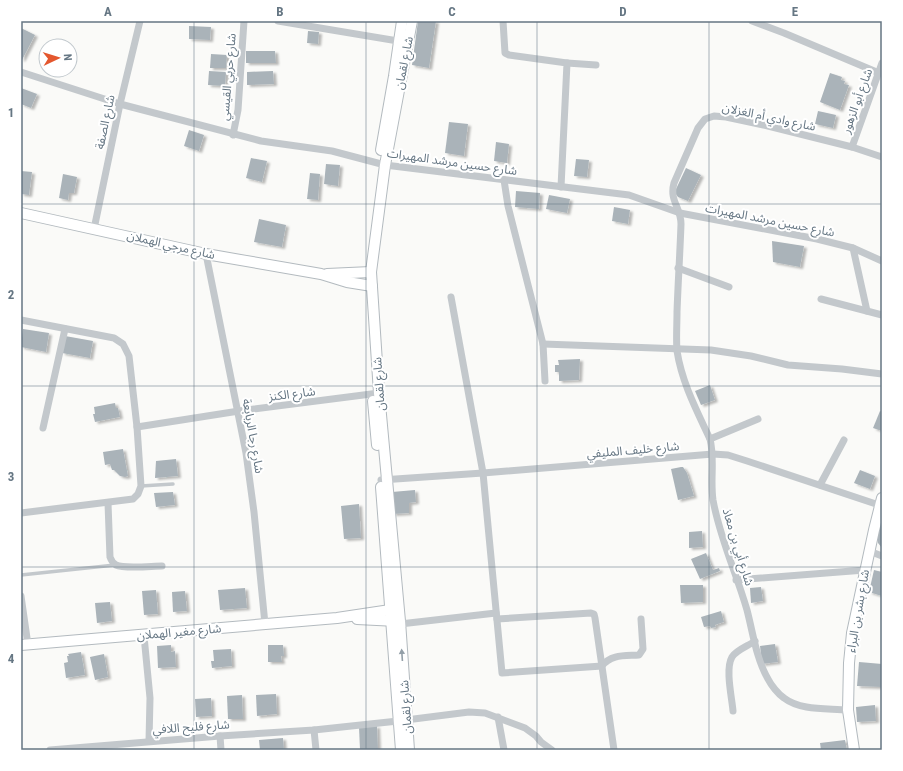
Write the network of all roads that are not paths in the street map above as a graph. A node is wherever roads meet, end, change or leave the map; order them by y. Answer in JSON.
{"nodes":[{"id":1,"x":140,"y":21,"type":"edge"},
{"id":2,"x":244,"y":21,"type":"edge"},
{"id":3,"x":278,"y":21,"type":"edge"},
{"id":4,"x":402,"y":21,"type":"edge"},
{"id":5,"x":412,"y":21,"type":"edge"},
{"id":6,"x":503,"y":21,"type":"edge"},
{"id":7,"x":753,"y":21,"type":"edge"},
{"id":8,"x":398,"y":41,"type":"junction"},
{"id":9,"x":567,"y":63,"type":"junction"},
{"id":10,"x":882,"y":63,"type":"edge"},
{"id":11,"x":596,"y":65,"type":"dead end"},
{"id":12,"x":21,"y":72,"type":"edge"},
{"id":13,"x":879,"y":73,"type":"junction"},
{"id":14,"x":120,"y":104,"type":"junction"},
{"id":15,"x":233,"y":135,"type":"junction"},
{"id":16,"x":852,"y":147,"type":"junction"},
{"id":17,"x":882,"y":157,"type":"edge"},
{"id":18,"x":382,"y":164,"type":"junction"},
{"id":19,"x":504,"y":180,"type":"junction"},
{"id":20,"x":561,"y":187,"type":"junction"},
{"id":21,"x":21,"y":213,"type":"edge"},
{"id":22,"x":680,"y":213,"type":"junction"},
{"id":23,"x":94,"y":228,"type":"junction"},
{"id":24,"x":853,"y":248,"type":"junction"},
{"id":25,"x":206,"y":254,"type":"junction"},
{"id":26,"x":882,"y":261,"type":"edge"},
{"id":27,"x":678,"y":268,"type":"junction"},
{"id":28,"x":368,"y":272,"type":"junction"},
{"id":29,"x":321,"y":274,"type":"junction"},
{"id":30,"x":369,"y":286,"type":"junction"},
{"id":31,"x":729,"y":288,"type":"dead end"},
{"id":32,"x":451,"y":297,"type":"dead end"},
{"id":33,"x":821,"y":299,"type":"dead end"},
{"id":34,"x":868,"y":311,"type":"junction"},
{"id":35,"x":882,"y":315,"type":"edge"},
{"id":36,"x":21,"y":320,"type":"edge"},
{"id":37,"x":65,"y":329,"type":"junction"},
{"id":38,"x":543,"y":344,"type":"junction"},
{"id":39,"x":677,"y":350,"type":"junction"},
{"id":40,"x":882,"y":374,"type":"edge"},
{"id":41,"x":545,"y":381,"type":"dead end"},
{"id":42,"x":376,"y":394,"type":"junction"},
{"id":43,"x":239,"y":412,"type":"junction"},
{"id":44,"x":758,"y":419,"type":"dead end"},
{"id":45,"x":43,"y":428,"type":"dead end"},
{"id":46,"x":137,"y":428,"type":"junction"},
{"id":47,"x":710,"y":439,"type":"junction"},
{"id":48,"x":844,"y":440,"type":"dead end"},
{"id":49,"x":713,"y":454,"type":"junction"},
{"id":50,"x":483,"y":473,"type":"junction"},
{"id":51,"x":384,"y":480,"type":"junction"},
{"id":52,"x":173,"y":484,"type":"dead end"},
{"id":53,"x":820,"y":485,"type":"junction"},
{"id":54,"x":141,"y":486,"type":"junction"},
{"id":55,"x":881,"y":501,"type":"edge"},
{"id":56,"x":108,"y":503,"type":"junction"},
{"id":57,"x":21,"y":514,"type":"edge"},
{"id":58,"x":869,"y":551,"type":"junction"},
{"id":59,"x":882,"y":556,"type":"edge"},
{"id":60,"x":116,"y":565,"type":"junction"},
{"id":61,"x":162,"y":566,"type":"dead end"},
{"id":62,"x":865,"y":570,"type":"junction"},
{"id":63,"x":21,"y":575,"type":"edge"},
{"id":64,"x":736,"y":580,"type":"junction"},
{"id":65,"x":21,"y":596,"type":"edge"},
{"id":66,"x":395,"y":609,"type":"junction"},
{"id":67,"x":496,"y":616,"type":"junction"},
{"id":68,"x":337,"y":618,"type":"junction"},
{"id":69,"x":641,"y":619,"type":"dead end"},
{"id":70,"x":397,"y":622,"type":"junction"},
{"id":71,"x":265,"y":624,"type":"junction"},
{"id":72,"x":144,"y":636,"type":"junction"},
{"id":73,"x":755,"y":641,"type":"junction"},
{"id":74,"x":24,"y":645,"type":"edge"},
{"id":75,"x":602,"y":666,"type":"junction"},
{"id":76,"x":733,"y":710,"type":"dead end"},
{"id":77,"x":848,"y":710,"type":"junction"},
{"id":78,"x":498,"y":717,"type":"junction"},
{"id":79,"x":402,"y":721,"type":"junction"},
{"id":80,"x":314,"y":730,"type":"junction"},
{"id":81,"x":220,"y":736,"type":"junction"},
{"id":82,"x":149,"y":741,"type":"junction"},
{"id":83,"x":50,"y":750,"type":"edge"},
{"id":84,"x":221,"y":750,"type":"edge"},
{"id":85,"x":316,"y":750,"type":"edge"},
{"id":86,"x":401,"y":750,"type":"edge"},
{"id":87,"x":409,"y":750,"type":"edge"},
{"id":88,"x":504,"y":750,"type":"edge"},
{"id":89,"x":552,"y":750,"type":"edge"},
{"id":90,"x":614,"y":750,"type":"edge"},
{"id":91,"x":854,"y":750,"type":"edge"}],
"edges":[{"from":1,"to":14,"type":"street","name":"شارع الصفة"},
{"from":2,"to":15,"type":"street","name":"شارع حربي القيسي"},
{"from":3,"to":8,"type":"street"},
{"from":4,"to":8,"type":"street","name":"شارع لقمان"},
{"from":5,"to":18,"type":"street","name":"شارع لقمان"},
{"from":6,"to":9,"type":"street"},
{"from":7,"to":13,"type":"street"},
{"from":8,"to":18,"type":"street","name":"شارع لقمان"},
{"from":9,"to":11,"type":"street"},
{"from":9,"to":20,"type":"street"},
{"from":10,"to":13,"type":"street","name":"شارع أبو الزهور"},
{"from":12,"to":14,"type":"street","name":"شارع حسين مرشد المهيرات"},
{"from":13,"to":16,"type":"street","name":"شارع أبو الزهور"},
{"from":14,"to":15,"type":"street","name":"شارع حسين مرشد المهيرات"},
{"from":14,"to":23,"type":"street","name":"شارع الصفة"},
{"from":15,"to":18,"type":"street","name":"شارع حسين مرشد المهيرات"},
{"from":16,"to":17,"type":"street","name":"شارع وادي أم الغزلان"},
{"from":16,"to":22,"type":"street","name":"شارع وادي أم الغزلان"},
{"from":18,"to":19,"type":"street","name":"شارع حسين مرشد المهيرات"},
{"from":18,"to":28,"type":"street","name":"شارع لقمان"},
{"from":19,"to":20,"type":"street","name":"شارع حسين مرشد المهيرات"},
{"from":19,"to":38,"type":"street"},
{"from":20,"to":22,"type":"street","name":"شارع حسين مرشد المهيرات"},
{"from":21,"to":23,"type":"street","name":"شارع مرجي الهملان"},
{"from":22,"to":24,"type":"street","name":"شارع حسين مرشد المهيرات"},
{"from":22,"to":27,"type":"street","name":"شارع أبي بن معاذ"},
{"from":23,"to":25,"type":"street","name":"شارع مرجي الهملان"},
{"from":24,"to":26,"type":"street","name":"شارع حسين مرشد المهيرات"},
{"from":24,"to":34,"type":"street"},
{"from":25,"to":29,"type":"street","name":"شارع مرجي الهملان"},
{"from":25,"to":43,"type":"street","name":"شارع رجا الربابعة"},
{"from":27,"to":31,"type":"street"},
{"from":27,"to":39,"type":"street","name":"شارع أبي بن معاذ"},
{"from":28,"to":29,"type":"street","name":"شارع مرجي الهملان"},
{"from":28,"to":30,"type":"street","name":"شارع لقمان"},
{"from":29,"to":30,"type":"street","name":"شارع مرجي الهملان"},
{"from":30,"to":42,"type":"street","name":"شارع لقمان"},
{"from":32,"to":50,"type":"street"},
{"from":33,"to":34,"type":"street"},
{"from":34,"to":35,"type":"street"},
{"from":36,"to":37,"type":"street"},
{"from":37,"to":45,"type":"street"},
{"from":37,"to":46,"type":"street"},
{"from":38,"to":39,"type":"street"},
{"from":38,"to":41,"type":"street"},
{"from":39,"to":40,"type":"street"},
{"from":39,"to":47,"type":"street","name":"شارع أبي بن معاذ"},
{"from":42,"to":43,"type":"street","name":"شارع الكنز"},
{"from":42,"to":51,"type":"street","name":"شارع لقمان"},
{"from":43,"to":46,"type":"street","name":"شارع الكنز"},
{"from":43,"to":71,"type":"street","name":"شارع رجا الربابعة"},
{"from":44,"to":47,"type":"street"},
{"from":46,"to":54,"type":"street"},
{"from":47,"to":49,"type":"street","name":"شارع أبي بن معاذ"},
{"from":48,"to":53,"type":"street"},
{"from":49,"to":50,"type":"street","name":"شارع خليف المليفي"},
{"from":49,"to":53,"type":"street","name":"شارع خليف المليفي"},
{"from":49,"to":64,"type":"street","name":"شارع أبي بن معاذ"},
{"from":50,"to":51,"type":"street","name":"شارع خليف المليفي"},
{"from":50,"to":67,"type":"street"},
{"from":51,"to":66,"type":"street","name":"شارع لقمان"},
{"from":52,"to":54,"type":"lane"},
{"from":53,"to":55,"type":"street","name":"شارع خليف المليفي"},
{"from":54,"to":56,"type":"street"},
{"from":55,"to":58,"type":"street","name":"شارع بشر بن البراء"},
{"from":56,"to":57,"type":"street"},
{"from":56,"to":60,"type":"street"},
{"from":58,"to":59,"type":"street"},
{"from":58,"to":62,"type":"street","name":"شارع بشر بن البراء"},
{"from":60,"to":61,"type":"street"},
{"from":60,"to":63,"type":"lane"},
{"from":62,"to":64,"type":"street"},
{"from":62,"to":77,"type":"street","name":"شارع بشر بن البراء"},
{"from":64,"to":73,"type":"street","name":"شارع أبي بن معاذ"},
{"from":65,"to":74,"type":"street"},
{"from":66,"to":68,"type":"street","name":"شارع مغير الهملان"},
{"from":66,"to":70,"type":"street","name":"شارع لقمان"},
{"from":67,"to":70,"type":"street"},
{"from":67,"to":75,"type":"street"},
{"from":67,"to":75,"type":"street"},
{"from":68,"to":70,"type":"street","name":"شارع مغير الهملان"},
{"from":68,"to":71,"type":"street","name":"شارع مغير الهملان"},
{"from":69,"to":75,"type":"street"},
{"from":70,"to":79,"type":"street","name":"شارع لقمان"},
{"from":71,"to":72,"type":"street","name":"شارع مغير الهملان"},
{"from":72,"to":74,"type":"street","name":"شارع مغير الهملان"},
{"from":72,"to":82,"type":"street"},
{"from":73,"to":76,"type":"street"},
{"from":73,"to":77,"type":"street","name":"شارع أبي بن معاذ"},
{"from":75,"to":90,"type":"street"},
{"from":77,"to":91,"type":"street","name":"شارع بشر بن البراء"},
{"from":78,"to":79,"type":"street","name":"شارع فليح اللافي"},
{"from":78,"to":88,"type":"street"},
{"from":78,"to":89,"type":"street","name":"شارع فليح اللافي"},
{"from":79,"to":80,"type":"street","name":"شارع فليح اللافي"},
{"from":79,"to":86,"type":"street","name":"شارع لقمان"},
{"from":79,"to":87,"type":"street","name":"شارع لقمان"},
{"from":80,"to":81,"type":"street","name":"شارع فليح اللافي"},
{"from":80,"to":85,"type":"street"},
{"from":81,"to":82,"type":"street","name":"شارع فليح اللافي"},
{"from":81,"to":84,"type":"street"},
{"from":82,"to":83,"type":"street","name":"شارع فليح اللافي"}]}
